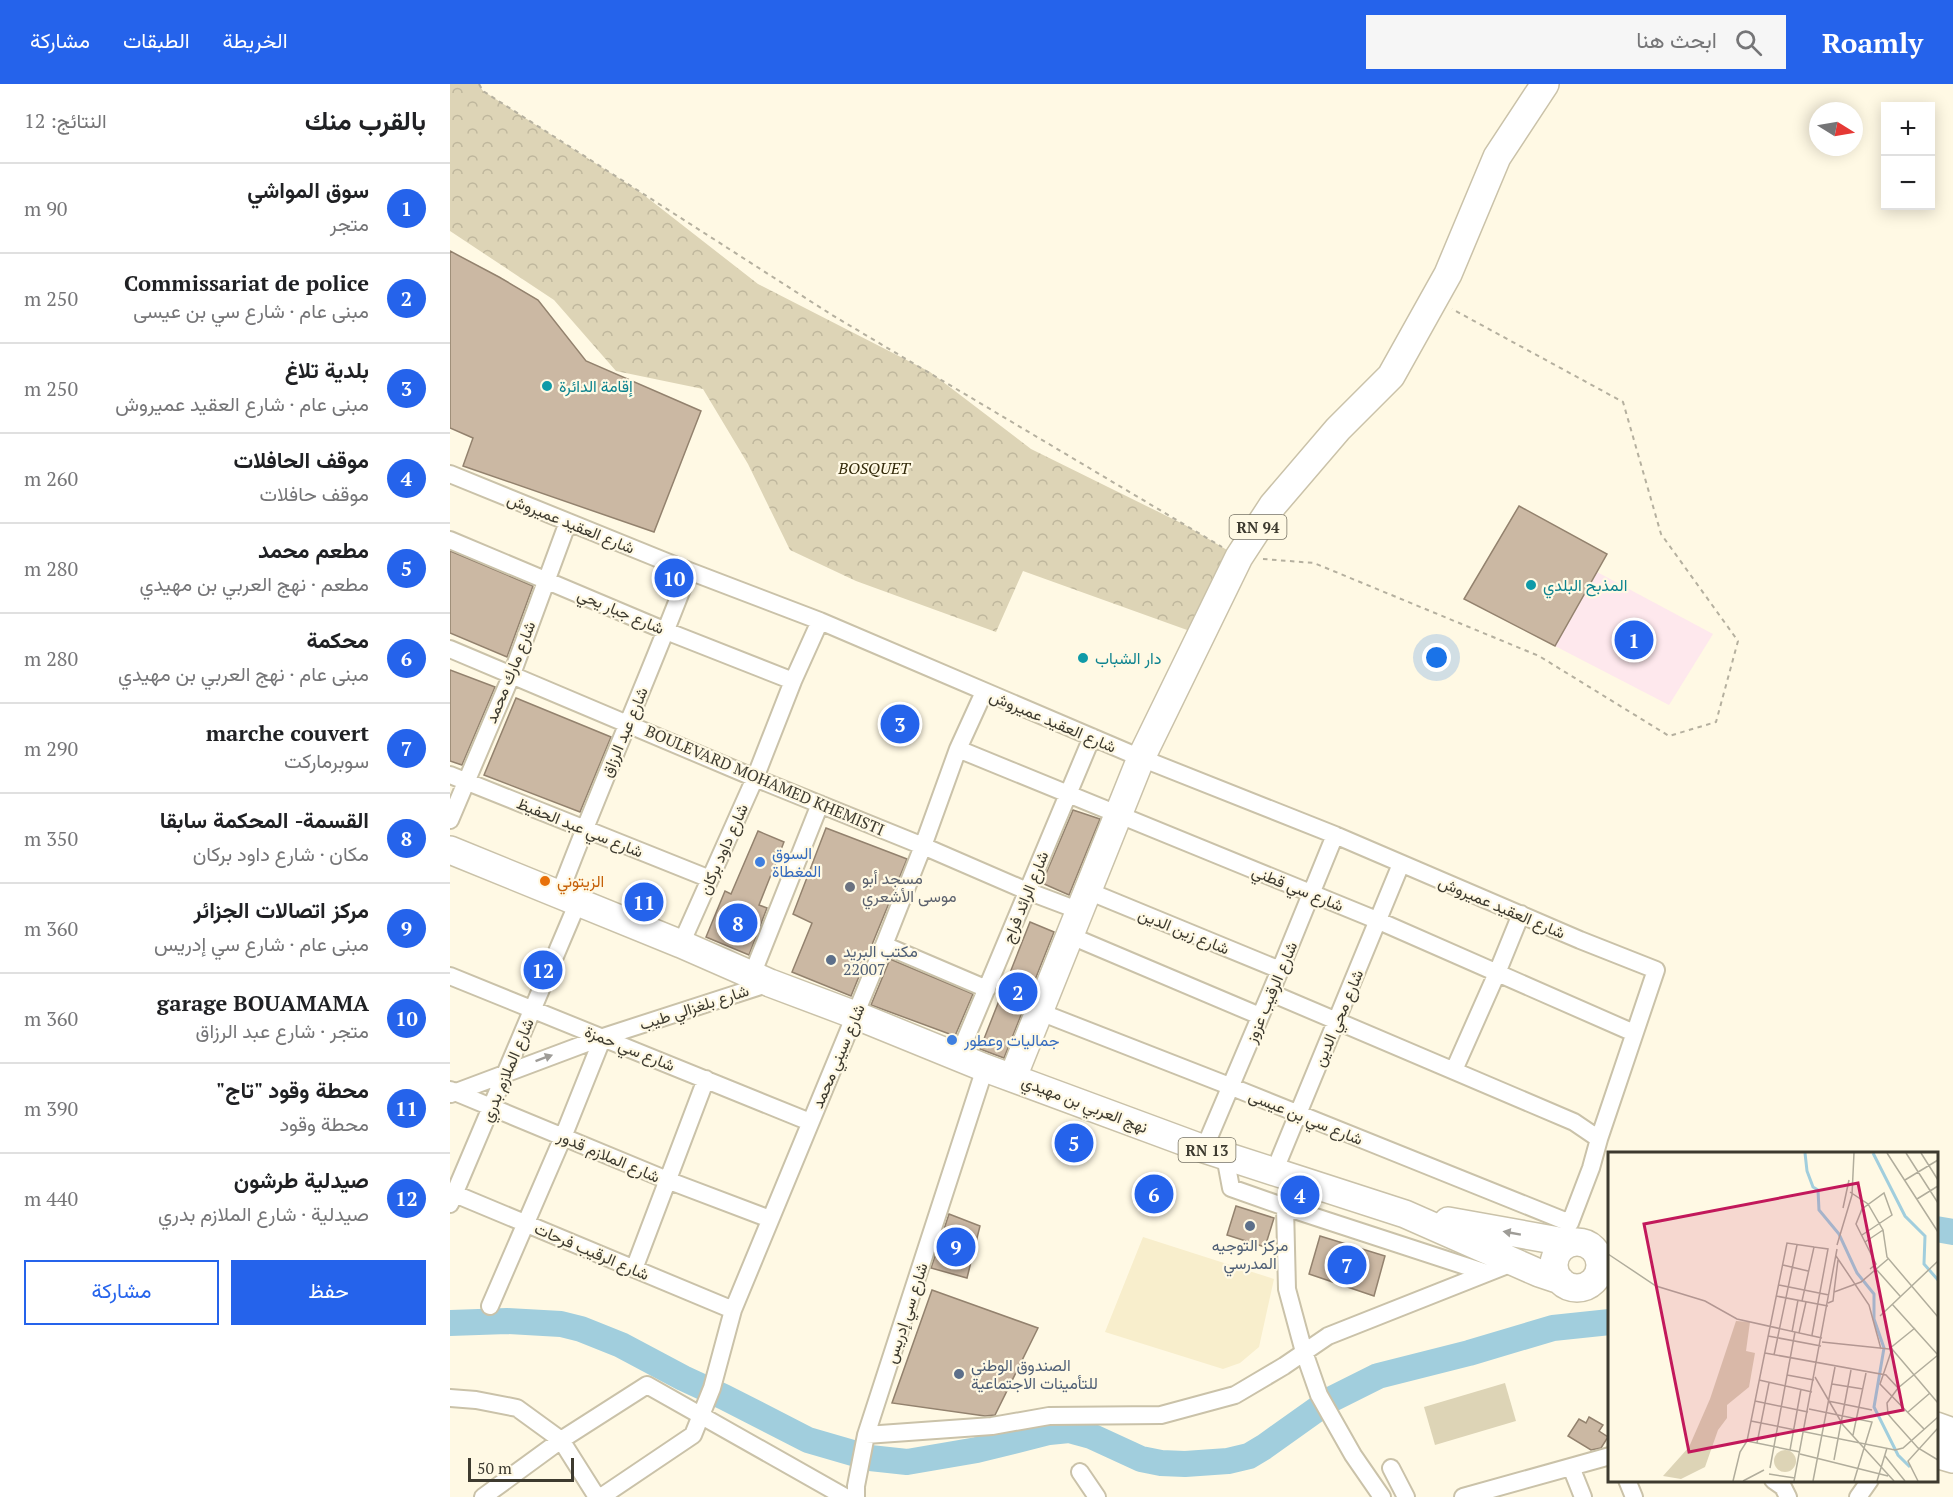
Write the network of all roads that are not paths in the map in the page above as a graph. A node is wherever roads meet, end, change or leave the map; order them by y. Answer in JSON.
{"nodes":[{"id":1,"x":1545,"y":84,"type":"edge"},
{"id":2,"x":450,"y":474,"type":"edge"},
{"id":3,"x":568,"y":522,"type":"junction"},
{"id":4,"x":450,"y":540,"type":"edge"},
{"id":5,"x":689,"y":571,"type":"junction"},
{"id":6,"x":546,"y":579,"type":"junction"},
{"id":7,"x":820,"y":621,"type":"junction"},
{"id":8,"x":666,"y":631,"type":"junction"},
{"id":9,"x":450,"y":649,"type":"edge"},
{"id":10,"x":512,"y":674,"type":"junction"},
{"id":11,"x":793,"y":681,"type":"junction"},
{"id":12,"x":984,"y":692,"type":"junction"},
{"id":13,"x":628,"y":723,"type":"junction"},
{"id":14,"x":1092,"y":737,"type":"junction"},
{"id":15,"x":958,"y":749,"type":"junction"},
{"id":16,"x":1141,"y":758,"type":"junction"},
{"id":17,"x":458,"y":778,"type":"edge"},
{"id":18,"x":755,"y":778,"type":"junction"},
{"id":19,"x":1066,"y":795,"type":"junction"},
{"id":20,"x":820,"y":804,"type":"junction"},
{"id":21,"x":1117,"y":815,"type":"junction"},
{"id":22,"x":450,"y":820,"type":"edge"},
{"id":23,"x":584,"y":829,"type":"junction"},
{"id":24,"x":1335,"y":835,"type":"junction"},
{"id":25,"x":923,"y":846,"type":"junction"},
{"id":26,"x":450,"y":850,"type":"edge"},
{"id":27,"x":1401,"y":864,"type":"junction"},
{"id":28,"x":710,"y":879,"type":"junction"},
{"id":29,"x":1027,"y":891,"type":"junction"},
{"id":30,"x":1312,"y":893,"type":"junction"},
{"id":31,"x":568,"y":898,"type":"junction"},
{"id":32,"x":1080,"y":912,"type":"junction"},
{"id":33,"x":1521,"y":914,"type":"junction"},
{"id":34,"x":1379,"y":921,"type":"junction"},
{"id":35,"x":681,"y":944,"type":"junction"},
{"id":36,"x":884,"y":945,"type":"junction"},
{"id":37,"x":1280,"y":970,"type":"junction"},
{"id":38,"x":1497,"y":974,"type":"junction"},
{"id":39,"x":450,"y":976,"type":"edge"},
{"id":40,"x":761,"y":979,"type":"junction"},
{"id":41,"x":987,"y":989,"type":"junction"},
{"id":42,"x":1271,"y":993,"type":"junction"},
{"id":43,"x":532,"y":1010,"type":"junction"},
{"id":44,"x":1040,"y":1012,"type":"junction"},
{"id":45,"x":855,"y":1015,"type":"junction"},
{"id":46,"x":1260,"y":1016,"type":"junction"},
{"id":47,"x":1337,"y":1020,"type":"junction"},
{"id":48,"x":1634,"y":1033,"type":"junction"},
{"id":49,"x":603,"y":1036,"type":"junction"},
{"id":50,"x":958,"y":1057,"type":"junction"},
{"id":51,"x":985,"y":1068,"type":"junction"},
{"id":52,"x":1454,"y":1071,"type":"junction"},
{"id":53,"x":506,"y":1072,"type":"junction"},
{"id":54,"x":1013,"y":1077,"type":"junction"},
{"id":55,"x":706,"y":1079,"type":"junction"},
{"id":56,"x":1232,"y":1087,"type":"junction"},
{"id":57,"x":452,"y":1092,"type":"edge"},
{"id":58,"x":491,"y":1106,"type":"junction"},
{"id":59,"x":1297,"y":1114,"type":"junction"},
{"id":60,"x":810,"y":1122,"type":"junction"},
{"id":61,"x":563,"y":1137,"type":"junction"},
{"id":62,"x":1599,"y":1139,"type":"junction"},
{"id":63,"x":1215,"y":1153,"type":"junction"},
{"id":64,"x":1274,"y":1172,"type":"junction"},
{"id":65,"x":667,"y":1180,"type":"junction"},
{"id":66,"x":451,"y":1197,"type":"edge"},
{"id":67,"x":1285,"y":1208,"type":"junction"},
{"id":68,"x":1405,"y":1214,"type":"junction"},
{"id":69,"x":770,"y":1219,"type":"junction"},
{"id":70,"x":526,"y":1224,"type":"junction"},
{"id":71,"x":1570,"y":1233,"type":"junction"},
{"id":72,"x":1604,"y":1256,"type":"edge"},
{"id":73,"x":1515,"y":1262,"type":"junction"},
{"id":74,"x":634,"y":1269,"type":"junction"},
{"id":75,"x":1487,"y":1274,"type":"junction"},
{"id":76,"x":1571,"y":1284,"type":"junction"},
{"id":77,"x":1608,"y":1293,"type":"edge"},
{"id":78,"x":490,"y":1306,"type":"dead end"},
{"id":79,"x":733,"y":1310,"type":"junction"},
{"id":80,"x":1304,"y":1352,"type":"junction"},
{"id":81,"x":450,"y":1398,"type":"edge"},
{"id":82,"x":701,"y":1417,"type":"junction"},
{"id":83,"x":1938,"y":1427,"type":"edge"},
{"id":84,"x":1953,"y":1432,"type":"edge"},
{"id":85,"x":866,"y":1435,"type":"junction"},
{"id":86,"x":561,"y":1440,"type":"junction"},
{"id":87,"x":1938,"y":1455,"type":"edge"},
{"id":88,"x":1608,"y":1457,"type":"edge"},
{"id":89,"x":1953,"y":1459,"type":"edge"},
{"id":90,"x":1571,"y":1467,"type":"junction"},
{"id":91,"x":1391,"y":1468,"type":"dead end"},
{"id":92,"x":1080,"y":1472,"type":"dead end"},
{"id":93,"x":1628,"y":1482,"type":"edge"},
{"id":94,"x":1776,"y":1482,"type":"edge"},
{"id":95,"x":1869,"y":1482,"type":"edge"},
{"id":96,"x":852,"y":1493,"type":"edge"},
{"id":97,"x":483,"y":1497,"type":"edge"},
{"id":98,"x":599,"y":1497,"type":"edge"},
{"id":99,"x":1097,"y":1497,"type":"edge"},
{"id":100,"x":1382,"y":1497,"type":"edge"},
{"id":101,"x":1406,"y":1497,"type":"edge"},
{"id":102,"x":1463,"y":1497,"type":"edge"},
{"id":103,"x":1583,"y":1497,"type":"edge"},
{"id":104,"x":1634,"y":1497,"type":"edge"},
{"id":105,"x":1788,"y":1497,"type":"edge"},
{"id":106,"x":1858,"y":1497,"type":"edge"}],
"edges":[{"from":1,"to":16,"type":"main road","number":"RN 94"},
{"from":2,"to":3,"type":"street","name":"شارع العقيد عميروش"},
{"from":3,"to":5,"type":"street","name":"شارع العقيد عميروش"},
{"from":3,"to":6,"type":"street","name":"شارع مارك محمد"},
{"from":4,"to":6,"type":"street","name":"شارع جبار يحي"},
{"from":5,"to":7,"type":"street","name":"شارع العقيد عميروش"},
{"from":5,"to":8,"type":"street","name":"شارع عبد الرزاق"},
{"from":6,"to":8,"type":"street","name":"شارع جبار يحي"},
{"from":6,"to":10,"type":"street","name":"شارع مارك محمد"},
{"from":7,"to":11,"type":"street","name":"شارع داود بركان"},
{"from":7,"to":12,"type":"street","name":"شارع العقيد عميروش"},
{"from":8,"to":11,"type":"street","name":"شارع جبار يحي"},
{"from":8,"to":13,"type":"street","name":"شارع عبد الرزاق"},
{"from":9,"to":10,"type":"street","name":"BOULEVARD MOHAMED KHEMISTI"},
{"from":10,"to":13,"type":"street","name":"BOULEVARD MOHAMED KHEMISTI"},
{"from":10,"to":17,"type":"street","name":"شارع مارك محمد"},
{"from":11,"to":18,"type":"street","name":"شارع داود بركان"},
{"from":12,"to":14,"type":"street","name":"شارع العقيد عميروش"},
{"from":12,"to":15,"type":"street","name":"شارع سيني محمد"},
{"from":13,"to":18,"type":"street","name":"BOULEVARD MOHAMED KHEMISTI"},
{"from":13,"to":23,"type":"street","name":"شارع عبد الرزاق"},
{"from":14,"to":16,"type":"street","name":"شارع العقيد عميروش"},
{"from":14,"to":19,"type":"street","name":"شارع الرائد فراج"},
{"from":15,"to":19,"type":"street","name":"شارع سي قطني"},
{"from":15,"to":25,"type":"street","name":"شارع سيني محمد"},
{"from":16,"to":21,"type":"main road","number":"RN 94"},
{"from":16,"to":24,"type":"street","name":"شارع العقيد عميروش"},
{"from":17,"to":22,"type":"street","name":"شارع مارك محمد"},
{"from":17,"to":23,"type":"street","name":"شارع سي عبد الحفيظ"},
{"from":18,"to":20,"type":"street","name":"BOULEVARD MOHAMED KHEMISTI"},
{"from":18,"to":28,"type":"street","name":"شارع داود بركان"},
{"from":19,"to":21,"type":"street","name":"شارع سي قطني"},
{"from":19,"to":29,"type":"street","name":"شارع الرائد فراج"},
{"from":20,"to":25,"type":"street","name":"BOULEVARD MOHAMED KHEMISTI"},
{"from":20,"to":40,"type":"street"},
{"from":21,"to":30,"type":"street","name":"شارع سي قطني"},
{"from":21,"to":32,"type":"main road","number":"RN 94"},
{"from":23,"to":28,"type":"street","name":"شارع سي عبد الحفيظ"},
{"from":23,"to":31,"type":"street","name":"شارع عبد الرزاق"},
{"from":24,"to":27,"type":"street","name":"شارع العقيد عميروش"},
{"from":24,"to":30,"type":"street","name":"شارع الرقيب عزوز"},
{"from":25,"to":29,"type":"street","name":"BOULEVARD MOHAMED KHEMISTI"},
{"from":25,"to":36,"type":"street","name":"شارع سيني محمد"},
{"from":26,"to":31,"type":"main road","number":"RN 13"},
{"from":27,"to":33,"type":"street","name":"شارع العقيد عميروش"},
{"from":27,"to":34,"type":"street","name":"شارع محي الدين"},
{"from":28,"to":35,"type":"street","name":"شارع داود بركان"},
{"from":29,"to":32,"type":"street","name":"BOULEVARD MOHAMED KHEMISTI"},
{"from":29,"to":41,"type":"street","name":"شارع الرائد فراج"},
{"from":30,"to":34,"type":"street","name":"شارع سي قطني"},
{"from":30,"to":37,"type":"street","name":"شارع الرقيب عزوز"},
{"from":31,"to":35,"type":"main road","number":"RN 13"},
{"from":31,"to":43,"type":"street","name":"شارع الملازم بدري"},
{"from":32,"to":37,"type":"street","name":"شارع زين الدين"},
{"from":32,"to":44,"type":"main road","number":"RN 94"},
{"from":32,"to":46,"type":"street"},
{"from":33,"to":38,"type":"street"},
{"from":33,"to":48,"type":"street","name":"شارع العقيد عميروش"},
{"from":34,"to":38,"type":"street","name":"شارع سي قطني"},
{"from":34,"to":47,"type":"street","name":"شارع محي الدين"},
{"from":35,"to":40,"type":"main road","number":"RN 13"},
{"from":36,"to":41,"type":"street"},
{"from":36,"to":45,"type":"street","name":"شارع سيني محمد"},
{"from":37,"to":42,"type":"street","name":"شارع الرقيب عزوز"},
{"from":38,"to":48,"type":"street","name":"شارع سي قطني"},
{"from":38,"to":52,"type":"street"},
{"from":39,"to":43,"type":"street","name":"شارع سي حمزة"},
{"from":40,"to":45,"type":"main road","name":"نهج العربي بن مهيدي","number":"RN 13"},
{"from":40,"to":49,"type":"street","name":"شارع بلغزالي طيب"},
{"from":41,"to":50,"type":"street","name":"شارع الرائد فراج"},
{"from":42,"to":46,"type":"street","name":"شارع الرقيب عزوز"},
{"from":42,"to":47,"type":"street"},
{"from":43,"to":49,"type":"street","name":"شارع سي حمزة"},
{"from":43,"to":53,"type":"street","name":"شارع الملازم بدري"},
{"from":44,"to":54,"type":"main road","number":"RN 94"},
{"from":44,"to":56,"type":"street","name":"شارع سي بن عيسى"},
{"from":45,"to":50,"type":"main road","name":"نهج العربي بن مهيدي","number":"RN 13"},
{"from":45,"to":60,"type":"street","name":"شارع سيني محمد"},
{"from":46,"to":56,"type":"street","name":"شارع الرقيب عزوز"},
{"from":47,"to":52,"type":"street"},
{"from":47,"to":59,"type":"street","name":"شارع محي الدين"},
{"from":48,"to":62,"type":"street"},
{"from":53,"to":49,"type":"street","name":"شارع بلغزالي طيب","one_way":true},
{"from":49,"to":55,"type":"street","name":"شارع سي حمزة"},
{"from":49,"to":61,"type":"street"},
{"from":50,"to":51,"type":"main road","name":"نهج العربي بن مهيدي","number":"RN 13"},
{"from":51,"to":54,"type":"main road","name":"نهج العربي بن مهيدي","number":"RN 13"},
{"from":51,"to":85,"type":"street","name":"شارع سي إدريس"},
{"from":52,"to":62,"type":"street"},
{"from":53,"to":57,"type":"street","name":"شارع بلغزالي طيب"},
{"from":53,"to":58,"type":"street","name":"شارع الملازم بدري"},
{"from":54,"to":63,"type":"main road","name":"نهج العربي بن مهيدي","number":"RN 13"},
{"from":55,"to":60,"type":"street","name":"شارع سي حمزة"},
{"from":55,"to":65,"type":"street"},
{"from":56,"to":59,"type":"street","name":"شارع سي بن عيسى"},
{"from":56,"to":63,"type":"street","name":"شارع الرقيب عزوز"},
{"from":57,"to":58,"type":"street","name":"شارع الملازم قدور"},
{"from":58,"to":61,"type":"street","name":"شارع الملازم قدور"},
{"from":58,"to":66,"type":"street","name":"شارع الملازم بدري"},
{"from":59,"to":64,"type":"street","name":"شارع محي الدين"},
{"from":59,"to":71,"type":"street","name":"شارع سي بن عيسى"},
{"from":60,"to":69,"type":"street","name":"شارع سيني محمد"},
{"from":61,"to":65,"type":"street","name":"شارع الملازم قدور"},
{"from":61,"to":70,"type":"street"},
{"from":62,"to":71,"type":"street"},
{"from":63,"to":64,"type":"main road","name":"نهج العربي بن مهيدي","number":"RN 13"},
{"from":63,"to":67,"type":"street"},
{"from":64,"to":68,"type":"main road","name":"نهج العربي بن مهيدي","number":"RN 13"},
{"from":65,"to":69,"type":"street","name":"شارع الملازم قدور"},
{"from":65,"to":74,"type":"street"},
{"from":66,"to":70,"type":"street","name":"شارع الرقيب فرحات"},
{"from":67,"to":75,"type":"street"},
{"from":67,"to":80,"type":"street"},
{"from":71,"to":68,"type":"main road","number":"RN 13","one_way":true},
{"from":68,"to":73,"type":"main road","number":"RN 13"},
{"from":69,"to":79,"type":"street","name":"شارع سيني محمد"},
{"from":70,"to":74,"type":"street","name":"شارع الرقيب فرحات"},
{"from":70,"to":78,"type":"street"},
{"from":71,"to":72,"type":"main road"},
{"from":71,"to":76,"type":"main road"},
{"from":72,"to":76,"type":"main road"},
{"from":73,"to":75,"type":"street"},
{"from":73,"to":76,"type":"main road","number":"RN 13"},
{"from":74,"to":79,"type":"street","name":"شارع الرقيب فرحات"},
{"from":75,"to":80,"type":"street"},
{"from":76,"to":77,"type":"main road","number":"RN 13"},
{"from":79,"to":82,"type":"street","name":"شارع سيني محمد"},
{"from":80,"to":85,"type":"street"},
{"from":80,"to":100,"type":"street"},
{"from":81,"to":86,"type":"street"},
{"from":82,"to":86,"type":"street"},
{"from":82,"to":96,"type":"street"},
{"from":82,"to":98,"type":"street","name":"شارع سيني محمد"},
{"from":83,"to":84,"type":"main road"},
{"from":85,"to":96,"type":"street","name":"شارع سي إدريس"},
{"from":86,"to":97,"type":"street"},
{"from":86,"to":98,"type":"street"},
{"from":87,"to":89,"type":"main road"},
{"from":88,"to":90,"type":"street"},
{"from":90,"to":102,"type":"street"},
{"from":90,"to":103,"type":"street"},
{"from":91,"to":101,"type":"street"},
{"from":92,"to":99,"type":"street"},
{"from":93,"to":104,"type":"street"},
{"from":94,"to":105,"type":"street"},
{"from":95,"to":106,"type":"street"}]}
